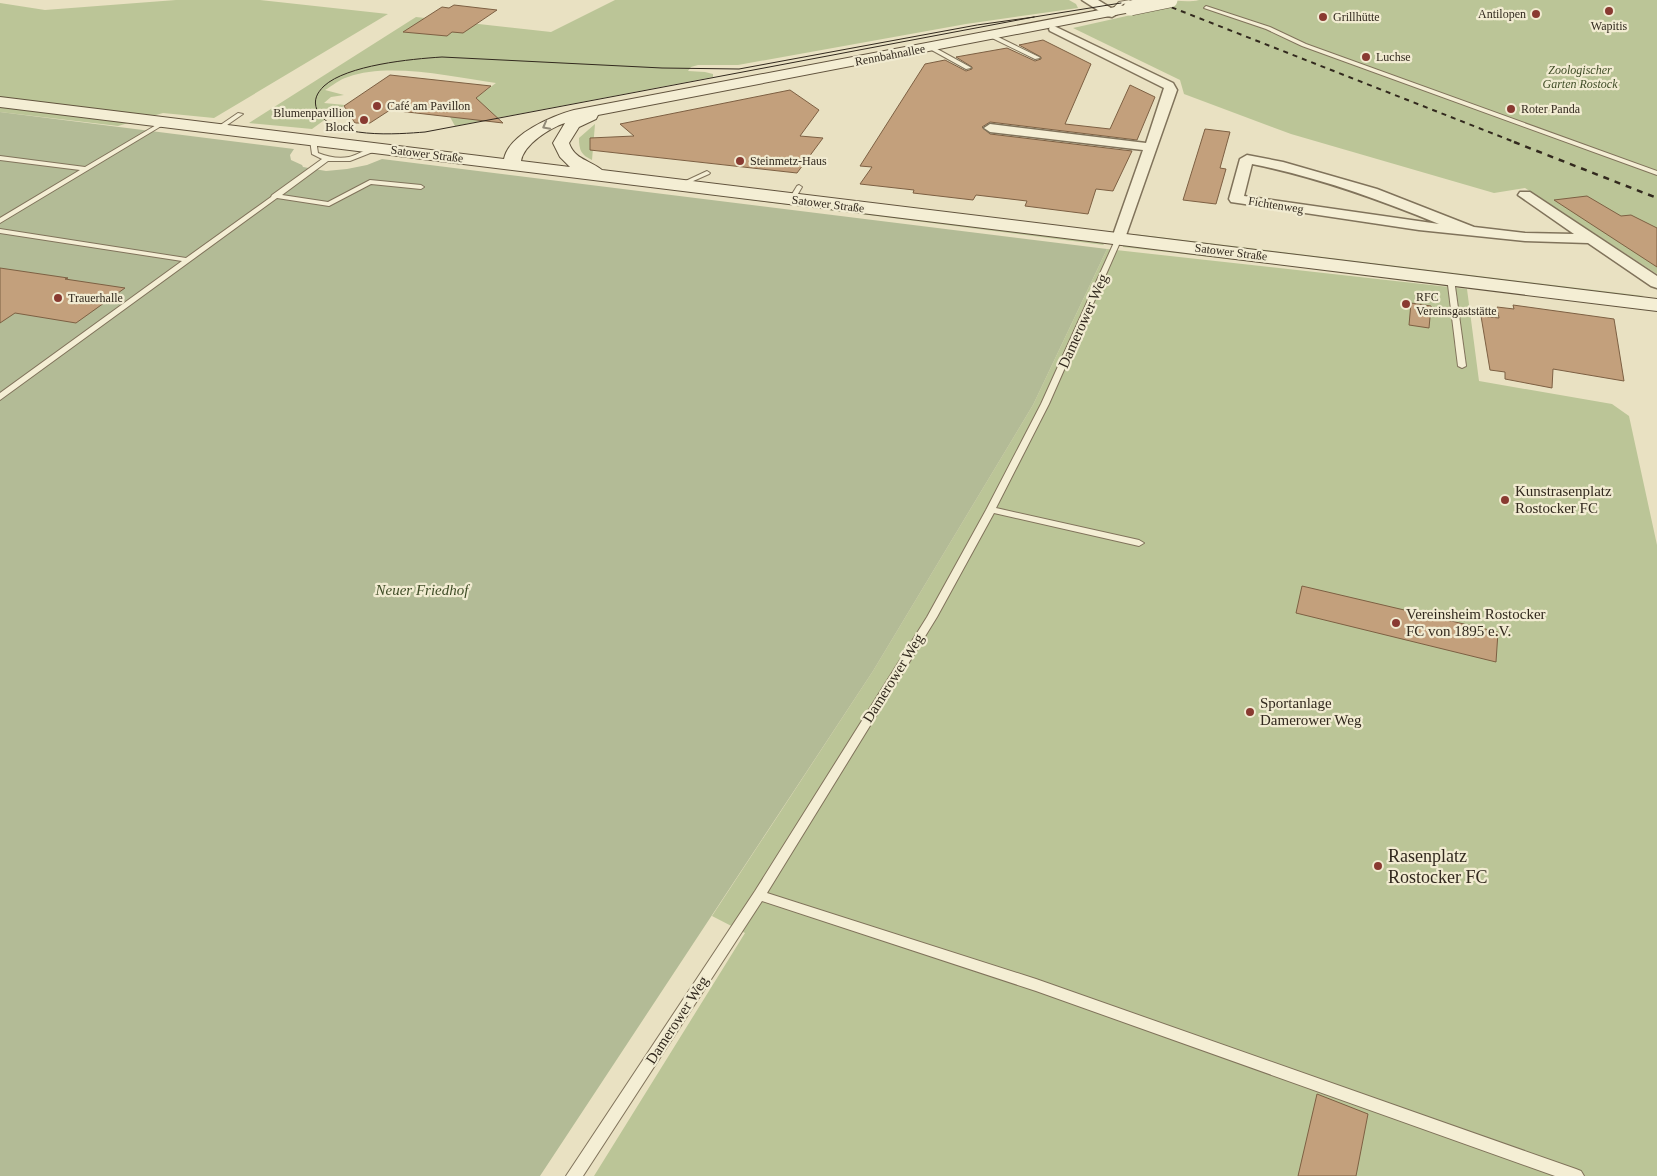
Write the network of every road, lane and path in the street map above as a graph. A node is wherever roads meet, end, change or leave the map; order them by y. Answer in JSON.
{"nodes":[{"id":1,"x":1088,"y":0,"type":"edge"},
{"id":2,"x":1170,"y":0,"type":"edge"},
{"id":3,"x":1126,"y":6,"type":"edge"},
{"id":4,"x":1206,"y":7,"type":"dead end"},
{"id":5,"x":1054,"y":29,"type":"dead end"},
{"id":6,"x":992,"y":36,"type":"junction"},
{"id":7,"x":930,"y":47,"type":"junction"},
{"id":8,"x":1037,"y":58,"type":"dead end"},
{"id":9,"x":968,"y":68,"type":"dead end"},
{"id":10,"x":0,"y":102,"type":"edge"},
{"id":11,"x":609,"y":109,"type":"junction"},
{"id":12,"x":240,"y":114,"type":"dead end"},
{"id":13,"x":165,"y":122,"type":"junction"},
{"id":14,"x":990,"y":128,"type":"dead end"},
{"id":15,"x":218,"y":129,"type":"junction"},
{"id":16,"x":313,"y":140,"type":"junction"},
{"id":17,"x":561,"y":143,"type":"junction"},
{"id":18,"x":1150,"y":147,"type":"junction"},
{"id":19,"x":380,"y":148,"type":"junction"},
{"id":20,"x":0,"y":158,"type":"edge"},
{"id":21,"x":327,"y":159,"type":"junction"},
{"id":22,"x":512,"y":165,"type":"junction"},
{"id":23,"x":85,"y":169,"type":"junction"},
{"id":24,"x":707,"y":173,"type":"dead end"},
{"id":25,"x":1657,"y":173,"type":"edge"},
{"id":26,"x":597,"y":174,"type":"junction"},
{"id":27,"x":680,"y":185,"type":"junction"},
{"id":28,"x":420,"y":187,"type":"dead end"},
{"id":29,"x":1525,"y":195,"type":"dead end"},
{"id":30,"x":274,"y":196,"type":"junction"},
{"id":31,"x":0,"y":221,"type":"edge"},
{"id":32,"x":1471,"y":231,"type":"junction"},
{"id":33,"x":0,"y":232,"type":"edge"},
{"id":34,"x":1119,"y":238,"type":"junction"},
{"id":35,"x":1590,"y":239,"type":"junction"},
{"id":36,"x":186,"y":260,"type":"junction"},
{"id":37,"x":1450,"y":279,"type":"junction"},
{"id":38,"x":1655,"y":280,"type":"edge"},
{"id":39,"x":1657,"y":306,"type":"edge"},
{"id":40,"x":1462,"y":366,"type":"dead end"},
{"id":41,"x":0,"y":397,"type":"edge"},
{"id":42,"x":991,"y":510,"type":"junction"},
{"id":43,"x":1139,"y":543,"type":"dead end"},
{"id":44,"x":759,"y":895,"type":"junction"},
{"id":45,"x":574,"y":1176,"type":"edge"},
{"id":46,"x":1576,"y":1176,"type":"edge"}],
"edges":[{"from":1,"to":3,"type":"street"},
{"from":2,"to":3,"type":"main road","name":"Rennbahnallee","bridge":true},
{"from":3,"to":6,"type":"main road","name":"Rennbahnallee"},
{"from":4,"to":25,"type":"lane"},
{"from":5,"to":18,"type":"street","name":"Damerower Weg"},
{"from":6,"to":7,"type":"main road","name":"Rennbahnallee"},
{"from":6,"to":8,"type":"lane"},
{"from":7,"to":9,"type":"lane"},
{"from":7,"to":11,"type":"main road","name":"Rennbahnallee"},
{"from":10,"to":13,"type":"main road","name":"Satower Straße"},
{"from":11,"to":17,"type":"main road","name":"Rennbahnallee"},
{"from":11,"to":22,"type":"main road","name":"Rennbahnallee","one_way":true},
{"from":12,"to":15,"type":"lane"},
{"from":13,"to":15,"type":"main road","name":"Satower Straße"},
{"from":13,"to":23,"type":"lane"},
{"from":14,"to":18,"type":"street"},
{"from":15,"to":16,"type":"main road","name":"Satower Straße"},
{"from":16,"to":19,"type":"main road","name":"Satower Straße"},
{"from":16,"to":21,"type":"lane"},
{"from":17,"to":22,"type":"main road","name":"Rennbahnallee"},
{"from":17,"to":26,"type":"main road"},
{"from":18,"to":34,"type":"street","name":"Damerower Weg"},
{"from":19,"to":21,"type":"lane"},
{"from":19,"to":22,"type":"main road","name":"Satower Straße"},
{"from":20,"to":23,"type":"lane"},
{"from":21,"to":30,"type":"lane"},
{"from":22,"to":26,"type":"main road","name":"Satower Straße"},
{"from":23,"to":31,"type":"lane"},
{"from":24,"to":27,"type":"lane"},
{"from":26,"to":27,"type":"main road","name":"Satower Straße"},
{"from":27,"to":34,"type":"main road","name":"Satower Straße"},
{"from":28,"to":30,"type":"lane"},
{"from":29,"to":35,"type":"street"},
{"from":30,"to":36,"type":"lane"},
{"from":32,"to":32,"type":"street","name":"Fichtenweg"},
{"from":32,"to":35,"type":"street","name":"Fichtenweg"},
{"from":33,"to":36,"type":"lane"},
{"from":34,"to":37,"type":"main road","name":"Satower Straße"},
{"from":34,"to":42,"type":"lane","name":"Damerower Weg"},
{"from":35,"to":38,"type":"street"},
{"from":36,"to":41,"type":"lane"},
{"from":37,"to":39,"type":"main road","name":"Satower Straße"},
{"from":37,"to":40,"type":"lane"},
{"from":42,"to":43,"type":"lane"},
{"from":42,"to":44,"type":"lane","name":"Damerower Weg"},
{"from":44,"to":45,"type":"lane","name":"Damerower Weg"},
{"from":44,"to":46,"type":"lane"}]}
